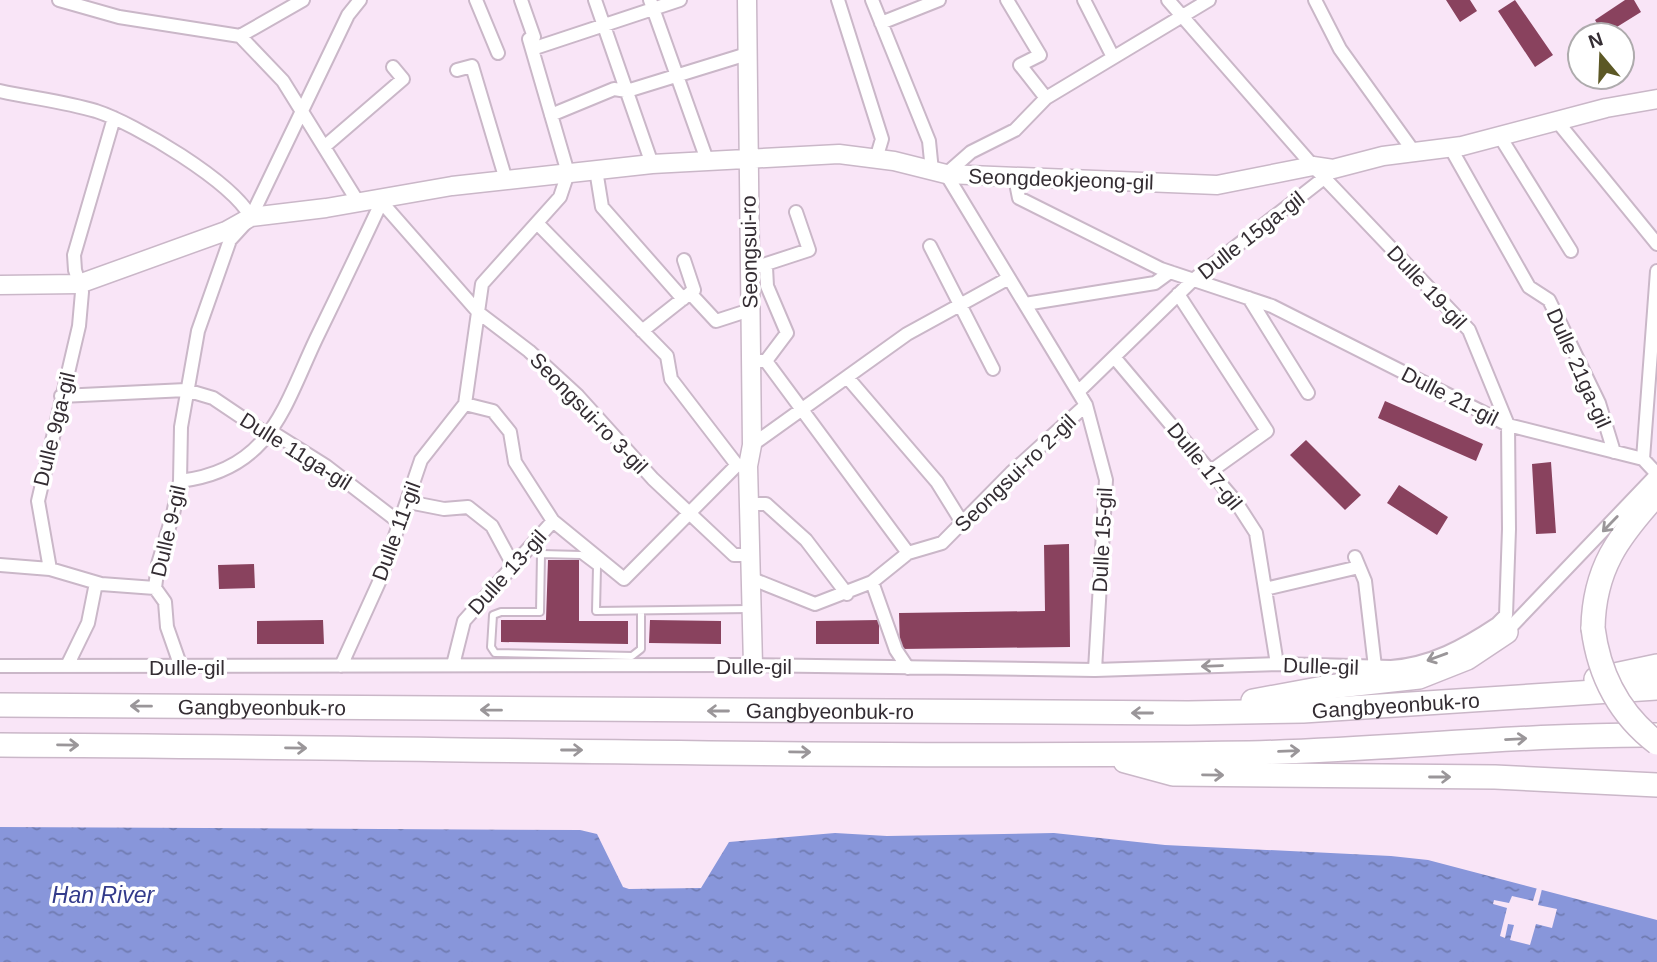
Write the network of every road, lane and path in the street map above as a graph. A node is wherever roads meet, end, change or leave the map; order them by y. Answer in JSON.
{"nodes":[{"id":1,"x":58,"y":0,"type":"edge"},
{"id":2,"x":303,"y":0,"type":"edge"},
{"id":3,"x":360,"y":0,"type":"edge"},
{"id":4,"x":476,"y":0,"type":"edge"},
{"id":5,"x":521,"y":0,"type":"edge"},
{"id":6,"x":595,"y":0,"type":"edge"},
{"id":7,"x":680,"y":0,"type":"edge"},
{"id":8,"x":747,"y":0,"type":"edge"},
{"id":9,"x":838,"y":0,"type":"edge"},
{"id":10,"x":872,"y":0,"type":"edge"},
{"id":11,"x":939,"y":0,"type":"edge"},
{"id":12,"x":1007,"y":0,"type":"edge"},
{"id":13,"x":1084,"y":0,"type":"edge"},
{"id":14,"x":1168,"y":0,"type":"edge"},
{"id":15,"x":1209,"y":0,"type":"edge"},
{"id":16,"x":1315,"y":0,"type":"edge"},
{"id":17,"x":82,"y":3,"type":"edge"},
{"id":18,"x":651,"y":5,"type":"edge"},
{"id":19,"x":1183,"y":15,"type":"junction"},
{"id":20,"x":881,"y":23,"type":"junction"},
{"id":21,"x":604,"y":25,"type":"junction"},
{"id":22,"x":240,"y":36,"type":"junction"},
{"id":23,"x":532,"y":49,"type":"junction"},
{"id":24,"x":498,"y":53,"type":"dead end"},
{"id":25,"x":747,"y":54,"type":"junction"},
{"id":26,"x":1113,"y":57,"type":"junction"},
{"id":27,"x":393,"y":67,"type":"dead end"},
{"id":28,"x":457,"y":70,"type":"dead end"},
{"id":29,"x":677,"y":76,"type":"junction"},
{"id":30,"x":0,"y":91,"type":"edge"},
{"id":31,"x":627,"y":91,"type":"junction"},
{"id":32,"x":1046,"y":98,"type":"junction"},
{"id":33,"x":1657,"y":99,"type":"edge"},
{"id":34,"x":302,"y":110,"type":"junction"},
{"id":35,"x":551,"y":115,"type":"junction"},
{"id":36,"x":114,"y":118,"type":"junction"},
{"id":37,"x":1556,"y":120,"type":"junction"},
{"id":38,"x":1499,"y":135,"type":"junction"},
{"id":39,"x":324,"y":147,"type":"junction"},
{"id":40,"x":1450,"y":147,"type":"junction"},
{"id":41,"x":1414,"y":152,"type":"junction"},
{"id":42,"x":747,"y":157,"type":"junction"},
{"id":43,"x":876,"y":159,"type":"junction"},
{"id":44,"x":707,"y":160,"type":"junction"},
{"id":45,"x":652,"y":164,"type":"junction"},
{"id":46,"x":596,"y":170,"type":"junction"},
{"id":47,"x":1318,"y":172,"type":"junction"},
{"id":48,"x":568,"y":173,"type":"junction"},
{"id":49,"x":939,"y":173,"type":"junction"},
{"id":50,"x":1015,"y":178,"type":"junction"},
{"id":51,"x":506,"y":180,"type":"junction"},
{"id":52,"x":380,"y":200,"type":"junction"},
{"id":53,"x":358,"y":202,"type":"junction"},
{"id":54,"x":796,"y":212,"type":"dead end"},
{"id":55,"x":251,"y":217,"type":"junction"},
{"id":56,"x":537,"y":223,"type":"junction"},
{"id":57,"x":1657,"y":244,"type":"edge"},
{"id":58,"x":930,"y":246,"type":"dead end"},
{"id":59,"x":1572,"y":251,"type":"dead end"},
{"id":60,"x":684,"y":260,"type":"dead end"},
{"id":61,"x":757,"y":266,"type":"junction"},
{"id":62,"x":1657,"y":271,"type":"edge"},
{"id":63,"x":1170,"y":272,"type":"junction"},
{"id":64,"x":1009,"y":278,"type":"junction"},
{"id":65,"x":1193,"y":280,"type":"junction"},
{"id":66,"x":79,"y":284,"type":"junction"},
{"id":67,"x":0,"y":285,"type":"edge"},
{"id":68,"x":1178,"y":294,"type":"junction"},
{"id":69,"x":687,"y":296,"type":"junction"},
{"id":70,"x":1249,"y":298,"type":"junction"},
{"id":71,"x":961,"y":304,"type":"junction"},
{"id":72,"x":1025,"y":304,"type":"junction"},
{"id":73,"x":750,"y":310,"type":"junction"},
{"id":74,"x":480,"y":313,"type":"junction"},
{"id":75,"x":642,"y":331,"type":"junction"},
{"id":76,"x":1114,"y":357,"type":"junction"},
{"id":77,"x":758,"y":361,"type":"junction"},
{"id":78,"x":993,"y":369,"type":"dead end"},
{"id":79,"x":848,"y":377,"type":"junction"},
{"id":80,"x":186,"y":390,"type":"junction"},
{"id":81,"x":1078,"y":392,"type":"junction"},
{"id":82,"x":1308,"y":393,"type":"dead end"},
{"id":83,"x":61,"y":396,"type":"junction"},
{"id":84,"x":465,"y":404,"type":"junction"},
{"id":85,"x":1086,"y":405,"type":"junction"},
{"id":86,"x":803,"y":410,"type":"junction"},
{"id":87,"x":1508,"y":425,"type":"junction"},
{"id":88,"x":272,"y":432,"type":"junction"},
{"id":89,"x":752,"y":445,"type":"junction"},
{"id":90,"x":1614,"y":452,"type":"junction"},
{"id":91,"x":1643,"y":460,"type":"junction"},
{"id":92,"x":742,"y":466,"type":"junction"},
{"id":93,"x":1211,"y":471,"type":"junction"},
{"id":94,"x":1657,"y":474,"type":"edge"},
{"id":95,"x":180,"y":481,"type":"junction"},
{"id":96,"x":1657,"y":494,"type":"edge"},
{"id":97,"x":408,"y":502,"type":"junction"},
{"id":98,"x":748,"y":504,"type":"junction"},
{"id":99,"x":689,"y":514,"type":"junction"},
{"id":100,"x":553,"y":521,"type":"junction"},
{"id":101,"x":400,"y":523,"type":"junction"},
{"id":102,"x":963,"y":524,"type":"junction"},
{"id":103,"x":908,"y":553,"type":"junction"},
{"id":104,"x":749,"y":555,"type":"junction"},
{"id":105,"x":0,"y":565,"type":"edge"},
{"id":106,"x":513,"y":565,"type":"junction"},
{"id":107,"x":51,"y":569,"type":"junction"},
{"id":108,"x":750,"y":578,"type":"junction"},
{"id":109,"x":872,"y":582,"type":"junction"},
{"id":110,"x":96,"y":583,"type":"junction"},
{"id":111,"x":155,"y":588,"type":"junction"},
{"id":112,"x":1265,"y":589,"type":"junction"},
{"id":113,"x":847,"y":594,"type":"junction"},
{"id":114,"x":751,"y":609,"type":"junction"},
{"id":115,"x":641,"y":611,"type":"junction"},
{"id":116,"x":1501,"y":628,"type":"junction"},
{"id":117,"x":1277,"y":664,"type":"junction"},
{"id":118,"x":453,"y":665,"type":"junction"},
{"id":119,"x":0,"y":666,"type":"edge"},
{"id":120,"x":67,"y":666,"type":"junction"},
{"id":121,"x":341,"y":666,"type":"junction"},
{"id":122,"x":753,"y":666,"type":"junction"},
{"id":123,"x":1657,"y":666,"type":"edge"},
{"id":124,"x":181,"y":667,"type":"junction"},
{"id":125,"x":1375,"y":667,"type":"junction"},
{"id":126,"x":908,"y":668,"type":"junction"},
{"id":127,"x":1095,"y":670,"type":"junction"},
{"id":128,"x":1657,"y":688,"type":"edge"},
{"id":129,"x":1528,"y":695,"type":"junction"},
{"id":130,"x":0,"y":705,"type":"edge"},
{"id":131,"x":1188,"y":713,"type":"junction"},
{"id":132,"x":1657,"y":735,"type":"edge"},
{"id":133,"x":1657,"y":743,"type":"edge"},
{"id":134,"x":0,"y":745,"type":"edge"},
{"id":135,"x":1098,"y":754,"type":"junction"},
{"id":136,"x":1657,"y":785,"type":"edge"}],
"edges":[{"from":1,"to":17,"type":"street"},
{"from":2,"to":22,"type":"street"},
{"from":3,"to":34,"type":"street","name":"Dulle 9-gil"},
{"from":4,"to":24,"type":"street"},
{"from":5,"to":23,"type":"street"},
{"from":6,"to":21,"type":"street"},
{"from":7,"to":18,"type":"street"},
{"from":8,"to":25,"type":"street","name":"Seongsui-ro"},
{"from":9,"to":43,"type":"street"},
{"from":10,"to":20,"type":"street"},
{"from":11,"to":20,"type":"street"},
{"from":12,"to":32,"type":"street"},
{"from":13,"to":26,"type":"street"},
{"from":14,"to":19,"type":"street","name":"Dulle 19-gil"},
{"from":15,"to":19,"type":"street"},
{"from":16,"to":41,"type":"street"},
{"from":17,"to":22,"type":"street"},
{"from":18,"to":21,"type":"street"},
{"from":18,"to":29,"type":"street"},
{"from":19,"to":26,"type":"street"},
{"from":19,"to":47,"type":"street","name":"Dulle 19-gil"},
{"from":20,"to":49,"type":"street"},
{"from":21,"to":23,"type":"street"},
{"from":21,"to":31,"type":"street"},
{"from":22,"to":34,"type":"street"},
{"from":23,"to":35,"type":"street"},
{"from":25,"to":29,"type":"street"},
{"from":25,"to":42,"type":"street","name":"Seongsui-ro"},
{"from":26,"to":32,"type":"street"},
{"from":27,"to":39,"type":"street"},
{"from":28,"to":51,"type":"street"},
{"from":29,"to":31,"type":"street"},
{"from":29,"to":44,"type":"street"},
{"from":30,"to":36,"type":"street"},
{"from":31,"to":35,"type":"street"},
{"from":31,"to":45,"type":"street"},
{"from":32,"to":49,"type":"street"},
{"from":33,"to":37,"type":"street","name":"Seongdeokjeong-gil"},
{"from":34,"to":39,"type":"street"},
{"from":34,"to":55,"type":"street","name":"Dulle 9-gil"},
{"from":35,"to":48,"type":"street"},
{"from":36,"to":55,"type":"street"},
{"from":36,"to":66,"type":"street","name":"Dulle 9ga-gil"},
{"from":37,"to":38,"type":"street","name":"Seongdeokjeong-gil"},
{"from":37,"to":57,"type":"street"},
{"from":38,"to":40,"type":"street","name":"Seongdeokjeong-gil"},
{"from":38,"to":59,"type":"street"},
{"from":39,"to":53,"type":"street"},
{"from":40,"to":41,"type":"street","name":"Seongdeokjeong-gil"},
{"from":40,"to":90,"type":"street","name":"Dulle 21ga-gil"},
{"from":41,"to":47,"type":"street","name":"Seongdeokjeong-gil"},
{"from":42,"to":43,"type":"street","name":"Seongdeokjeong-gil"},
{"from":42,"to":44,"type":"street","name":"Seongdeokjeong-gil"},
{"from":42,"to":61,"type":"street","name":"Seongsui-ro"},
{"from":43,"to":49,"type":"street","name":"Seongdeokjeong-gil"},
{"from":44,"to":45,"type":"street","name":"Seongdeokjeong-gil"},
{"from":45,"to":46,"type":"street","name":"Seongdeokjeong-gil"},
{"from":46,"to":48,"type":"street","name":"Seongdeokjeong-gil"},
{"from":46,"to":69,"type":"street"},
{"from":47,"to":50,"type":"street","name":"Seongdeokjeong-gil"},
{"from":47,"to":65,"type":"street","name":"Dulle 15ga-gil"},
{"from":47,"to":87,"type":"street","name":"Dulle 19-gil"},
{"from":48,"to":51,"type":"street","name":"Seongdeokjeong-gil"},
{"from":48,"to":56,"type":"street","name":"Dulle 11-gil"},
{"from":49,"to":50,"type":"street","name":"Seongdeokjeong-gil"},
{"from":49,"to":64,"type":"street","name":"Dulle 15-gil"},
{"from":50,"to":63,"type":"street","name":"Dulle 21-gil"},
{"from":51,"to":52,"type":"street","name":"Seongdeokjeong-gil"},
{"from":52,"to":53,"type":"street","name":"Seongdeokjeong-gil"},
{"from":52,"to":74,"type":"street","name":"Seongsui-ro 3-gil"},
{"from":52,"to":88,"type":"street"},
{"from":53,"to":55,"type":"street","name":"Seongdeokjeong-gil"},
{"from":54,"to":61,"type":"street"},
{"from":55,"to":66,"type":"street","name":"Seongdeokjeong-gil"},
{"from":55,"to":80,"type":"street","name":"Dulle 9-gil"},
{"from":56,"to":74,"type":"street","name":"Dulle 11-gil"},
{"from":56,"to":75,"type":"street"},
{"from":58,"to":71,"type":"street"},
{"from":60,"to":69,"type":"street"},
{"from":61,"to":73,"type":"street","name":"Seongsui-ro"},
{"from":61,"to":77,"type":"street"},
{"from":62,"to":91,"type":"street"},
{"from":63,"to":65,"type":"street","name":"Dulle 21-gil"},
{"from":63,"to":72,"type":"street"},
{"from":64,"to":71,"type":"street"},
{"from":64,"to":72,"type":"street","name":"Dulle 15-gil"},
{"from":65,"to":68,"type":"street","name":"Dulle 15ga-gil"},
{"from":65,"to":70,"type":"street","name":"Dulle 21-gil"},
{"from":66,"to":67,"type":"street","name":"Seongdeokjeong-gil"},
{"from":66,"to":83,"type":"street","name":"Dulle 9ga-gil"},
{"from":68,"to":76,"type":"street","name":"Dulle 15ga-gil"},
{"from":68,"to":93,"type":"street","name":"Dulle 15ga-gil"},
{"from":69,"to":73,"type":"street"},
{"from":69,"to":75,"type":"street"},
{"from":70,"to":82,"type":"street"},
{"from":70,"to":87,"type":"street","name":"Dulle 21-gil"},
{"from":71,"to":78,"type":"street"},
{"from":71,"to":79,"type":"street"},
{"from":72,"to":81,"type":"street","name":"Dulle 15-gil"},
{"from":73,"to":77,"type":"street","name":"Seongsui-ro"},
{"from":74,"to":84,"type":"street","name":"Dulle 11-gil"},
{"from":74,"to":99,"type":"street","name":"Seongsui-ro 3-gil"},
{"from":75,"to":92,"type":"street"},
{"from":76,"to":81,"type":"street","name":"Dulle 15ga-gil"},
{"from":76,"to":93,"type":"street","name":"Dulle 17-gil"},
{"from":77,"to":86,"type":"street"},
{"from":77,"to":89,"type":"street","name":"Seongsui-ro"},
{"from":79,"to":86,"type":"street"},
{"from":79,"to":102,"type":"street"},
{"from":80,"to":83,"type":"street"},
{"from":80,"to":88,"type":"street","name":"Dulle 11ga-gil"},
{"from":80,"to":95,"type":"street","name":"Dulle 9-gil"},
{"from":81,"to":85,"type":"street","name":"Dulle 15-gil"},
{"from":83,"to":107,"type":"street","name":"Dulle 9ga-gil"},
{"from":84,"to":97,"type":"street","name":"Dulle 11-gil"},
{"from":84,"to":100,"type":"street"},
{"from":85,"to":102,"type":"street","name":"Seongsui-ro 2-gil"},
{"from":85,"to":127,"type":"street","name":"Dulle 15-gil"},
{"from":86,"to":89,"type":"street"},
{"from":86,"to":103,"type":"street"},
{"from":87,"to":90,"type":"street","name":"Dulle 21-gil"},
{"from":87,"to":116,"type":"street","name":"Dulle 19-gil"},
{"from":88,"to":95,"type":"street"},
{"from":88,"to":101,"type":"street","name":"Dulle 11ga-gil"},
{"from":89,"to":92,"type":"street","name":"Seongsui-ro"},
{"from":90,"to":91,"type":"street","name":"Dulle 21-gil"},
{"from":91,"to":94,"type":"street","name":"Dulle 21-gil"},
{"from":92,"to":98,"type":"street","name":"Seongsui-ro"},
{"from":92,"to":99,"type":"street","name":"Dulle 13-gil"},
{"from":93,"to":112,"type":"street","name":"Dulle 17-gil"},
{"from":94,"to":116,"type":"street","name":"Dulle-gil","one_way":true},
{"from":95,"to":111,"type":"street","name":"Dulle 9-gil"},
{"from":96,"to":133,"type":"highway","bridge":true},
{"from":97,"to":101,"type":"street","name":"Dulle 11-gil"},
{"from":97,"to":106,"type":"street"},
{"from":98,"to":104,"type":"street","name":"Seongsui-ro"},
{"from":98,"to":113,"type":"street"},
{"from":99,"to":100,"type":"street","name":"Dulle 13-gil"},
{"from":99,"to":104,"type":"street","name":"Seongsui-ro 3-gil"},
{"from":100,"to":106,"type":"street","name":"Dulle 13-gil"},
{"from":101,"to":121,"type":"street","name":"Dulle 11-gil"},
{"from":102,"to":103,"type":"street","name":"Seongsui-ro 2-gil"},
{"from":103,"to":109,"type":"street","name":"Seongsui-ro 2-gil"},
{"from":104,"to":108,"type":"street","name":"Seongsui-ro"},
{"from":105,"to":107,"type":"street"},
{"from":106,"to":118,"type":"street","name":"Dulle 13-gil"},
{"from":107,"to":110,"type":"street"},
{"from":108,"to":113,"type":"street","name":"Seongsui-ro 2-gil"},
{"from":108,"to":114,"type":"street","name":"Seongsui-ro"},
{"from":109,"to":113,"type":"street","name":"Seongsui-ro 2-gil"},
{"from":109,"to":126,"type":"street"},
{"from":110,"to":111,"type":"street"},
{"from":110,"to":120,"type":"street"},
{"from":111,"to":124,"type":"street","name":"Dulle 9-gil"},
{"from":112,"to":117,"type":"street","name":"Dulle 17-gil"},
{"from":112,"to":125,"type":"street"},
{"from":114,"to":115,"type":"lane"},
{"from":114,"to":122,"type":"street","name":"Seongsui-ro"},
{"from":115,"to":115,"type":"lane"},
{"from":116,"to":125,"type":"street","name":"Dulle-gil","one_way":true},
{"from":116,"to":131,"type":"highway"},
{"from":117,"to":125,"type":"street","name":"Dulle-gil"},
{"from":117,"to":127,"type":"street","name":"Dulle-gil","one_way":true},
{"from":118,"to":121,"type":"street","name":"Dulle-gil"},
{"from":118,"to":122,"type":"street","name":"Dulle-gil"},
{"from":119,"to":120,"type":"street","name":"Dulle-gil"},
{"from":120,"to":124,"type":"street","name":"Dulle-gil"},
{"from":121,"to":124,"type":"street","name":"Dulle-gil"},
{"from":122,"to":126,"type":"street","name":"Dulle-gil"},
{"from":123,"to":129,"type":"highway"},
{"from":126,"to":127,"type":"street","name":"Dulle-gil"},
{"from":128,"to":129,"type":"highway","name":"Gangbyeonbuk-ro"},
{"from":129,"to":131,"type":"highway","name":"Gangbyeonbuk-ro"},
{"from":131,"to":130,"type":"highway","name":"Gangbyeonbuk-ro","one_way":true},
{"from":135,"to":132,"type":"highway","name":"Gangbyeonbuk-ro","one_way":true},
{"from":134,"to":135,"type":"highway","name":"Gangbyeonbuk-ro","one_way":true},
{"from":135,"to":136,"type":"highway","one_way":true}]}
